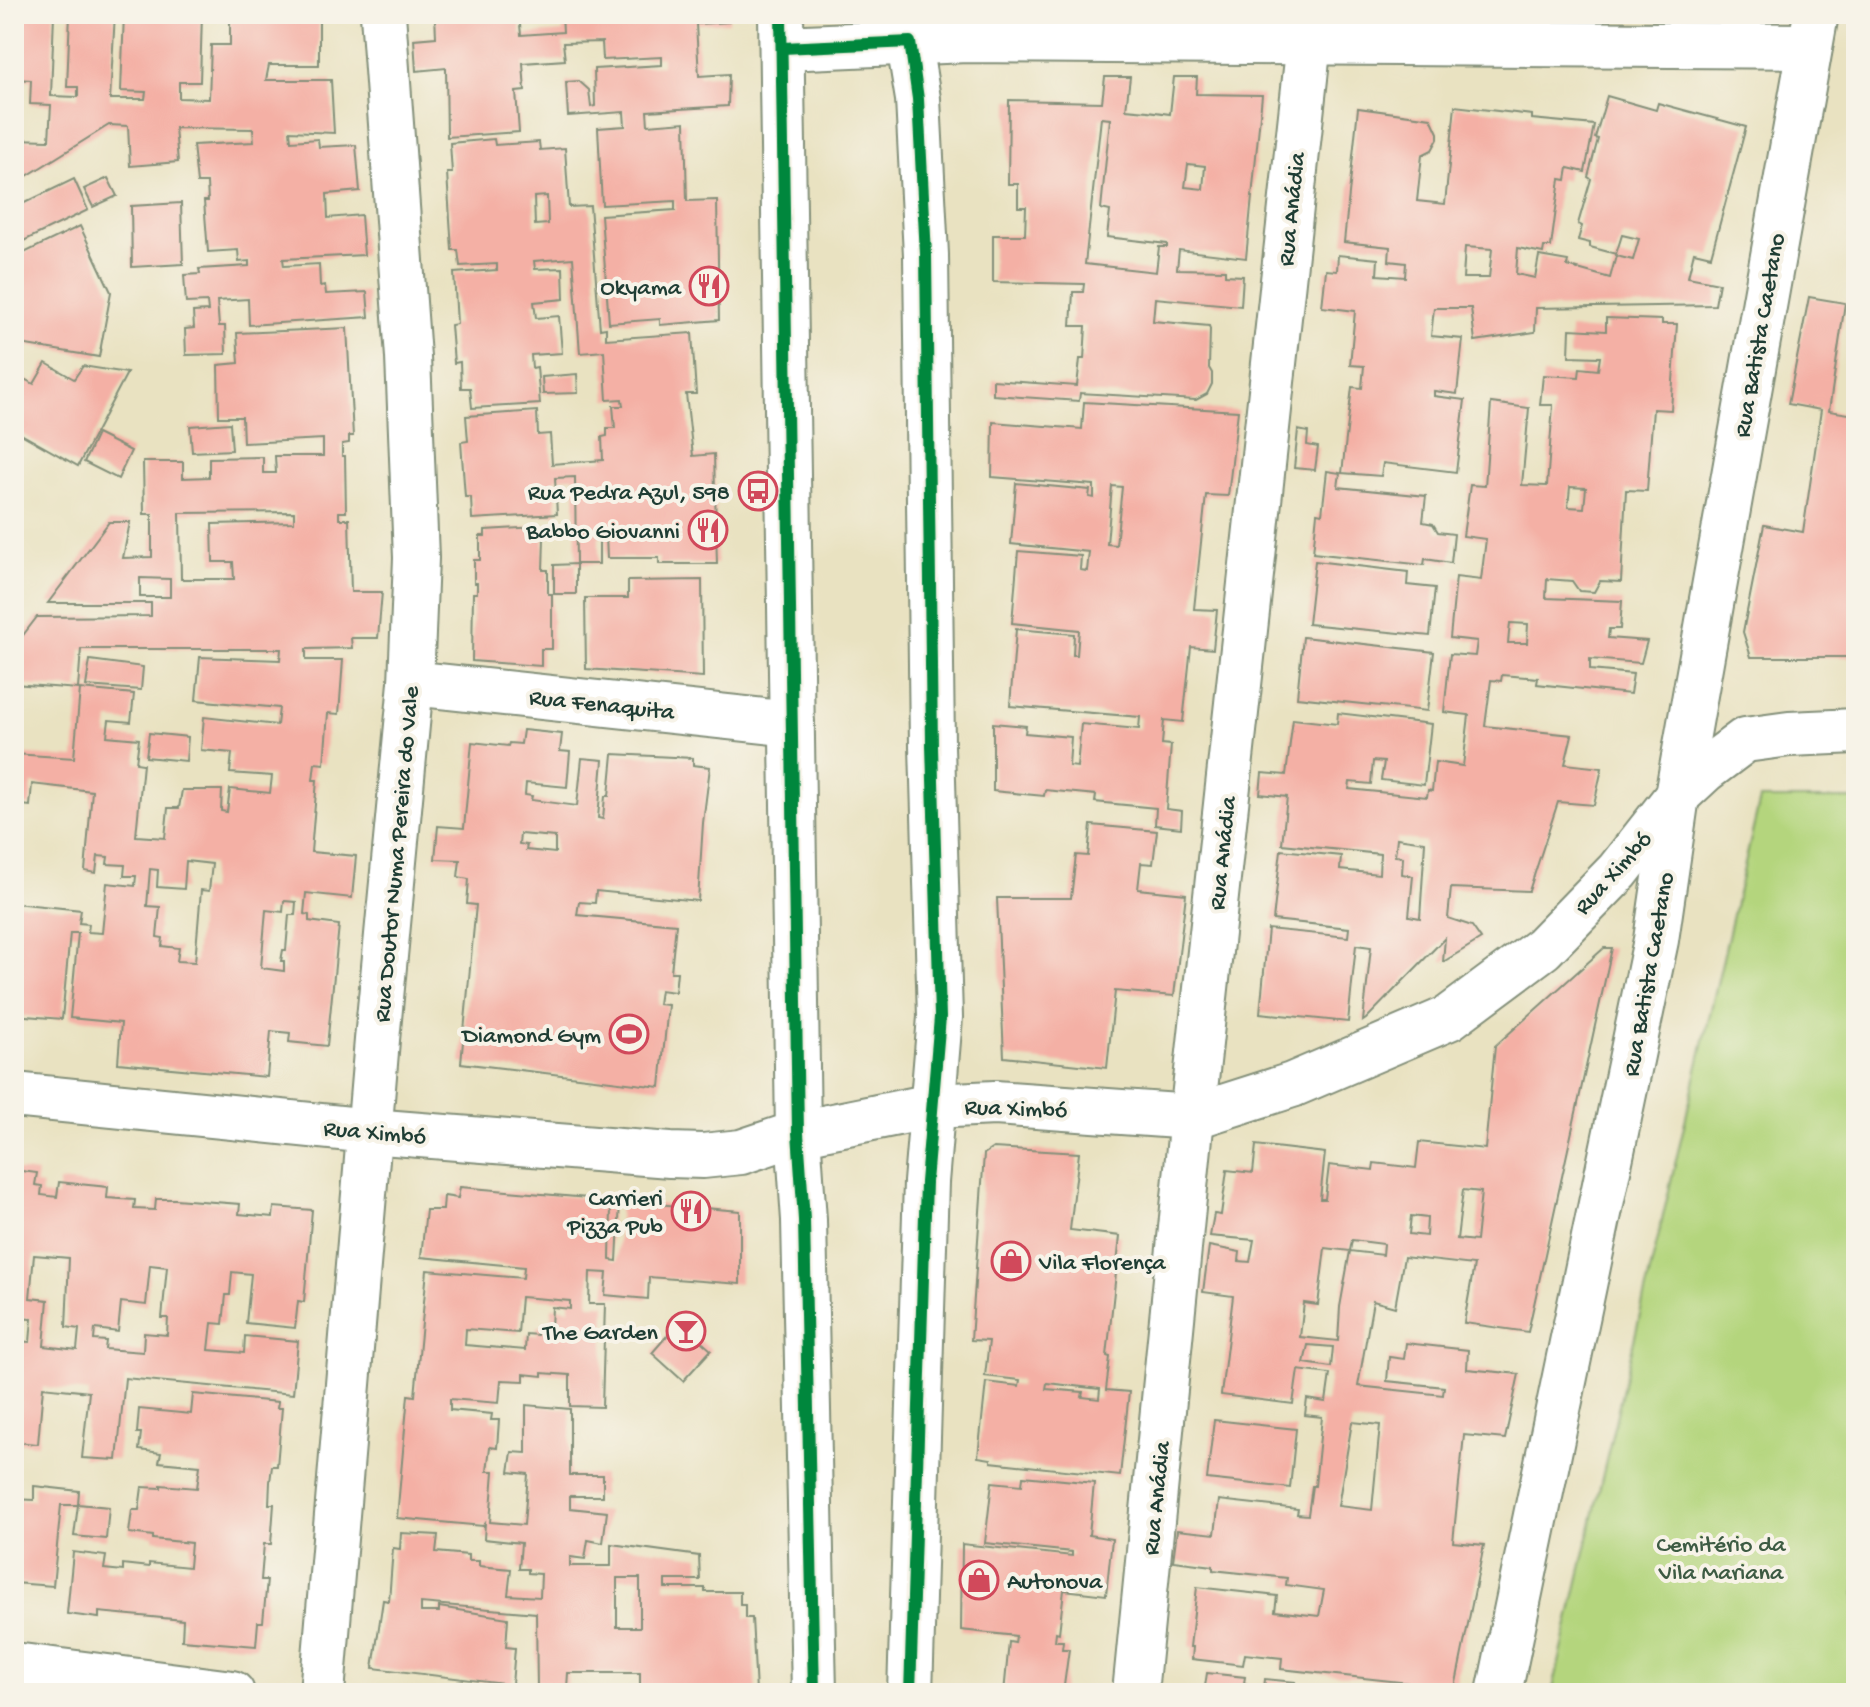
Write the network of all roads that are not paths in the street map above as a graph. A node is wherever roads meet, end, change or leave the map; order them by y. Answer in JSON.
{"nodes":[{"id":1,"x":383,"y":14,"type":"edge"},
{"id":2,"x":1310,"y":27,"type":"edge"},
{"id":3,"x":907,"y":28,"type":"edge"},
{"id":4,"x":1813,"y":30,"type":"edge"},
{"id":5,"x":782,"y":31,"type":"edge"},
{"id":6,"x":411,"y":683,"type":"junction"},
{"id":7,"x":792,"y":724,"type":"junction"},
{"id":8,"x":1856,"y":731,"type":"edge"},
{"id":9,"x":1677,"y":796,"type":"junction"},
{"id":10,"x":14,"y":1095,"type":"edge"},
{"id":11,"x":932,"y":1106,"type":"junction"},
{"id":12,"x":1192,"y":1117,"type":"junction"},
{"id":13,"x":370,"y":1131,"type":"junction"},
{"id":14,"x":798,"y":1133,"type":"junction"},
{"id":15,"x":14,"y":1665,"type":"edge"},
{"id":16,"x":232,"y":1693,"type":"edge"},
{"id":17,"x":322,"y":1693,"type":"edge"},
{"id":18,"x":814,"y":1693,"type":"edge"},
{"id":19,"x":910,"y":1693,"type":"edge"},
{"id":20,"x":1135,"y":1693,"type":"edge"},
{"id":21,"x":1499,"y":1693,"type":"edge"}],
"edges":[{"from":1,"to":6,"type":"street","name":"Rua Doutor Numa Pereira do Vale"},
{"from":2,"to":3,"type":"street"},
{"from":2,"to":4,"type":"street"},
{"from":2,"to":12,"type":"street","name":"Rua Anádia"},
{"from":3,"to":5,"type":"street"},
{"from":3,"to":11,"type":"street"},
{"from":4,"to":9,"type":"street","name":"Rua Batista Caetano"},
{"from":5,"to":7,"type":"street"},
{"from":6,"to":7,"type":"street","name":"Rua Fenaquita"},
{"from":6,"to":13,"type":"street","name":"Rua Doutor Numa Pereira do Vale"},
{"from":7,"to":14,"type":"street"},
{"from":8,"to":9,"type":"street","name":"Rua Ximbó"},
{"from":9,"to":12,"type":"street","name":"Rua Ximbó"},
{"from":9,"to":21,"type":"street","name":"Rua Batista Caetano"},
{"from":10,"to":13,"type":"street","name":"Rua Ximbó"},
{"from":11,"to":12,"type":"street","name":"Rua Ximbó"},
{"from":11,"to":14,"type":"street","name":"Rua Ximbó"},
{"from":11,"to":19,"type":"street"},
{"from":12,"to":20,"type":"street","name":"Rua Anádia"},
{"from":13,"to":14,"type":"street","name":"Rua Ximbó"},
{"from":13,"to":17,"type":"street","name":"Rua Doutor Numa Pereira do Vale"},
{"from":14,"to":18,"type":"street"},
{"from":15,"to":16,"type":"street"}]}
